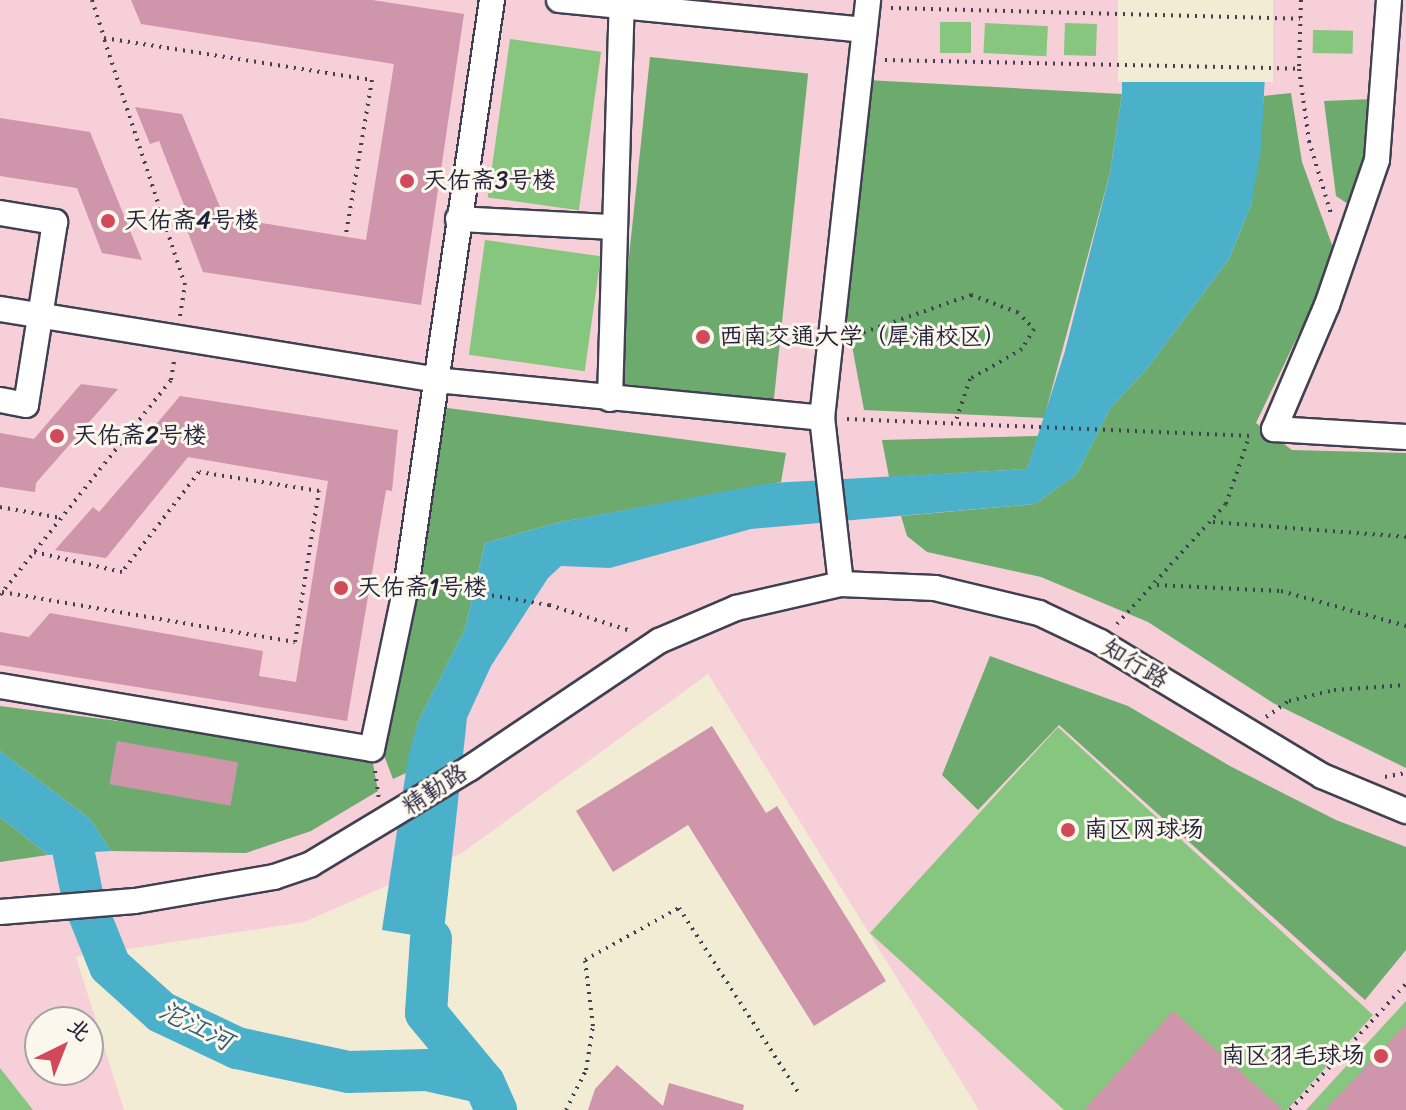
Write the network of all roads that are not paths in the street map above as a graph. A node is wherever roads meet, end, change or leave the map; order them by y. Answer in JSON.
{"nodes":[{"id":1,"x":492,"y":0,"type":"edge"},
{"id":2,"x":559,"y":0,"type":"edge"},
{"id":3,"x":1389,"y":0,"type":"edge"},
{"id":4,"x":1397,"y":0,"type":"edge"},
{"id":5,"x":1406,"y":3,"type":"edge"},
{"id":6,"x":621,"y":4,"type":"edge"},
{"id":7,"x":866,"y":12,"type":"edge"},
{"id":8,"x":0,"y":213,"type":"edge"},
{"id":9,"x":458,"y":219,"type":"junction"},
{"id":10,"x":611,"y":227,"type":"junction"},
{"id":11,"x":0,"y":309,"type":"edge"},
{"id":12,"x":41,"y":316,"type":"junction"},
{"id":13,"x":436,"y":380,"type":"junction"},
{"id":14,"x":610,"y":399,"type":"junction"},
{"id":15,"x":0,"y":400,"type":"edge"},
{"id":16,"x":822,"y":418,"type":"junction"},
{"id":17,"x":1406,"y":437,"type":"edge"},
{"id":18,"x":841,"y":584,"type":"junction"},
{"id":19,"x":0,"y":686,"type":"edge"},
{"id":20,"x":1406,"y":811,"type":"edge"},
{"id":21,"x":5,"y":912,"type":"edge"}],
"edges":[{"from":1,"to":9,"type":"street"},
{"from":2,"to":6,"type":"street"},
{"from":3,"to":17,"type":"street"},
{"from":4,"to":5,"type":"street"},
{"from":6,"to":7,"type":"street"},
{"from":6,"to":10,"type":"street"},
{"from":7,"to":16,"type":"street"},
{"from":8,"to":12,"type":"street"},
{"from":9,"to":10,"type":"street"},
{"from":9,"to":13,"type":"street"},
{"from":10,"to":14,"type":"street"},
{"from":11,"to":12,"type":"street"},
{"from":12,"to":13,"type":"street"},
{"from":12,"to":15,"type":"street"},
{"from":13,"to":14,"type":"street"},
{"from":13,"to":19,"type":"street"},
{"from":14,"to":16,"type":"street"},
{"from":16,"to":18,"type":"street"},
{"from":18,"to":20,"type":"street","name":"知行路"},
{"from":18,"to":21,"type":"street","name":"精勤路"}]}
